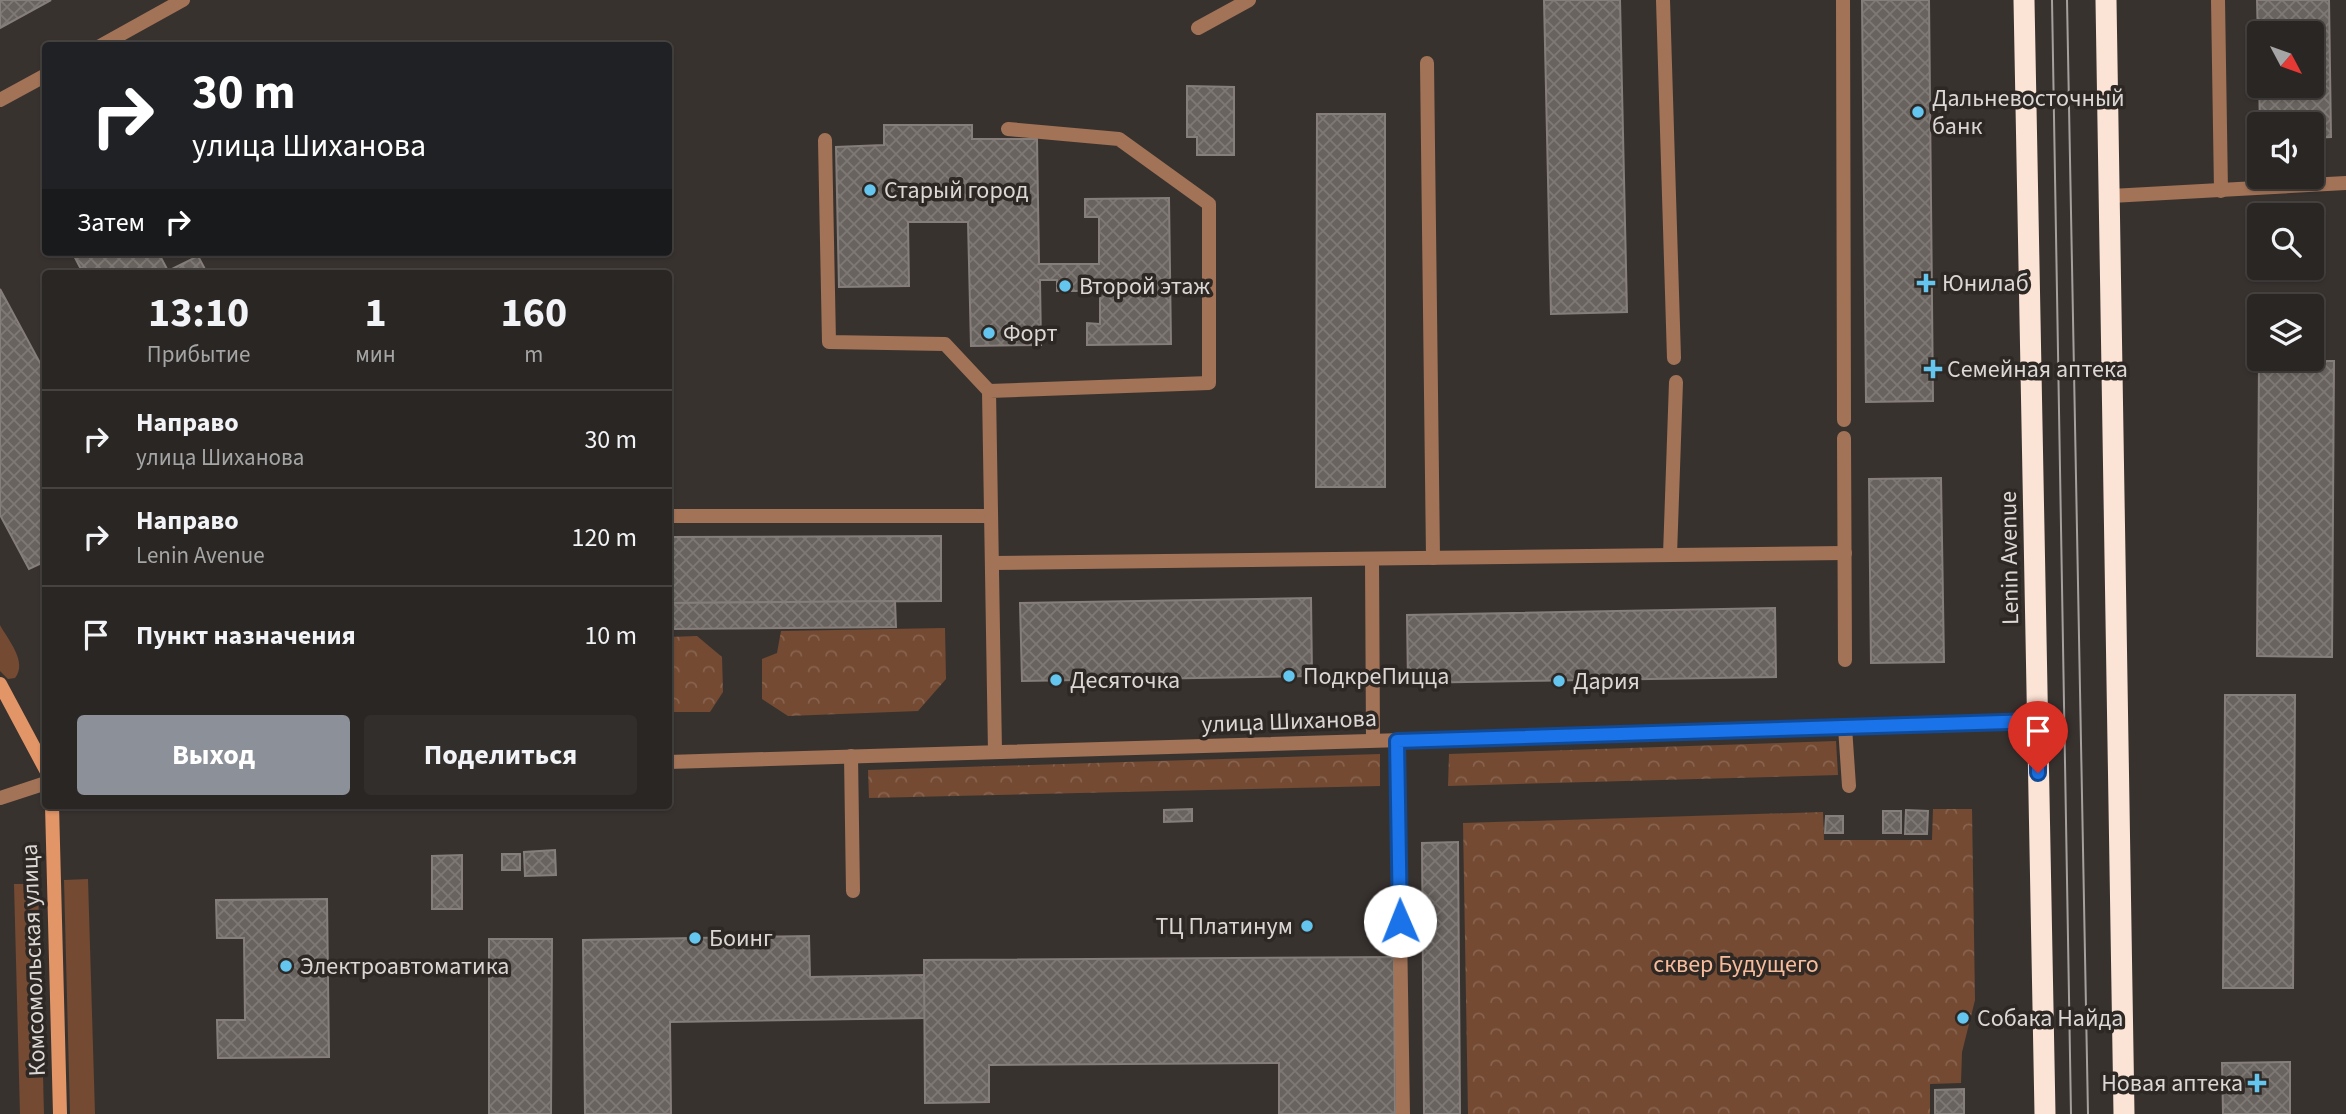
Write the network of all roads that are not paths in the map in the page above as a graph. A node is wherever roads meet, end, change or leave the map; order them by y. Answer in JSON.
{"nodes":[{"id":1,"x":183,"y":0,"type":"edge"},
{"id":2,"x":1249,"y":0,"type":"edge"},
{"id":3,"x":1663,"y":0,"type":"edge"},
{"id":4,"x":1843,"y":0,"type":"edge"},
{"id":5,"x":2024,"y":0,"type":"edge"},
{"id":6,"x":2106,"y":0,"type":"edge"},
{"id":7,"x":2218,"y":0,"type":"edge"},
{"id":8,"x":1198,"y":28,"type":"dead end"},
{"id":9,"x":107,"y":42,"type":"edge"},
{"id":10,"x":1427,"y":63,"type":"dead end"},
{"id":11,"x":42,"y":77,"type":"edge"},
{"id":12,"x":0,"y":100,"type":"edge"},
{"id":13,"x":1007,"y":129,"type":"dead end"},
{"id":14,"x":825,"y":140,"type":"dead end"},
{"id":15,"x":2346,"y":183,"type":"edge"},
{"id":16,"x":2221,"y":191,"type":"junction"},
{"id":17,"x":2111,"y":196,"type":"junction"},
{"id":18,"x":1674,"y":358,"type":"dead end"},
{"id":19,"x":1676,"y":382,"type":"dead end"},
{"id":20,"x":989,"y":391,"type":"junction"},
{"id":21,"x":1844,"y":420,"type":"dead end"},
{"id":22,"x":1844,"y":438,"type":"dead end"},
{"id":23,"x":672,"y":516,"type":"edge"},
{"id":24,"x":991,"y":516,"type":"junction"},
{"id":25,"x":1844,"y":553,"type":"junction"},
{"id":26,"x":1670,"y":555,"type":"junction"},
{"id":27,"x":1433,"y":558,"type":"junction"},
{"id":28,"x":1372,"y":559,"type":"junction"},
{"id":29,"x":992,"y":563,"type":"junction"},
{"id":30,"x":1845,"y":660,"type":"dead end"},
{"id":31,"x":0,"y":684,"type":"edge"},
{"id":32,"x":2038,"y":721,"type":"junction"},
{"id":33,"x":1845,"y":727,"type":"junction"},
{"id":34,"x":1373,"y":740,"type":"junction"},
{"id":35,"x":1397,"y":741,"type":"junction"},
{"id":36,"x":995,"y":752,"type":"junction"},
{"id":37,"x":851,"y":756,"type":"junction"},
{"id":38,"x":672,"y":762,"type":"edge"},
{"id":39,"x":42,"y":763,"type":"edge"},
{"id":40,"x":42,"y":784,"type":"edge"},
{"id":41,"x":1849,"y":786,"type":"dead end"},
{"id":42,"x":0,"y":798,"type":"edge"},
{"id":43,"x":52,"y":809,"type":"edge"},
{"id":44,"x":853,"y":891,"type":"dead end"},
{"id":45,"x":60,"y":1114,"type":"edge"},
{"id":46,"x":1403,"y":1114,"type":"edge"},
{"id":47,"x":2045,"y":1114,"type":"edge"},
{"id":48,"x":2124,"y":1114,"type":"edge"}],
"edges":[{"from":1,"to":9,"type":"street"},
{"from":2,"to":8,"type":"street"},
{"from":3,"to":18,"type":"street"},
{"from":4,"to":21,"type":"street"},
{"from":5,"to":32,"type":"highway","name":"Lenin Avenue"},
{"from":6,"to":17,"type":"highway"},
{"from":7,"to":16,"type":"street"},
{"from":10,"to":27,"type":"street"},
{"from":11,"to":12,"type":"street"},
{"from":13,"to":20,"type":"street"},
{"from":14,"to":20,"type":"street"},
{"from":15,"to":16,"type":"street"},
{"from":16,"to":17,"type":"street"},
{"from":17,"to":48,"type":"highway"},
{"from":19,"to":26,"type":"street"},
{"from":20,"to":24,"type":"street"},
{"from":22,"to":25,"type":"street"},
{"from":23,"to":24,"type":"street"},
{"from":24,"to":29,"type":"street"},
{"from":25,"to":26,"type":"street"},
{"from":25,"to":30,"type":"street"},
{"from":26,"to":27,"type":"street"},
{"from":27,"to":28,"type":"street"},
{"from":28,"to":29,"type":"street"},
{"from":28,"to":34,"type":"street"},
{"from":29,"to":36,"type":"street"},
{"from":31,"to":39,"type":"street"},
{"from":32,"to":33,"type":"street","name":"улица Шиханова"},
{"from":32,"to":47,"type":"highway","name":"Lenin Avenue"},
{"from":33,"to":35,"type":"street","name":"улица Шиханова"},
{"from":33,"to":41,"type":"street"},
{"from":34,"to":35,"type":"street","name":"улица Шиханова"},
{"from":34,"to":36,"type":"street","name":"улица Шиханова"},
{"from":35,"to":46,"type":"street"},
{"from":36,"to":37,"type":"street","name":"улица Шиханова"},
{"from":37,"to":38,"type":"street","name":"улица Шиханова"},
{"from":37,"to":44,"type":"street"},
{"from":40,"to":42,"type":"street"},
{"from":43,"to":45,"type":"street","name":"Комсомольская улица"}]}
